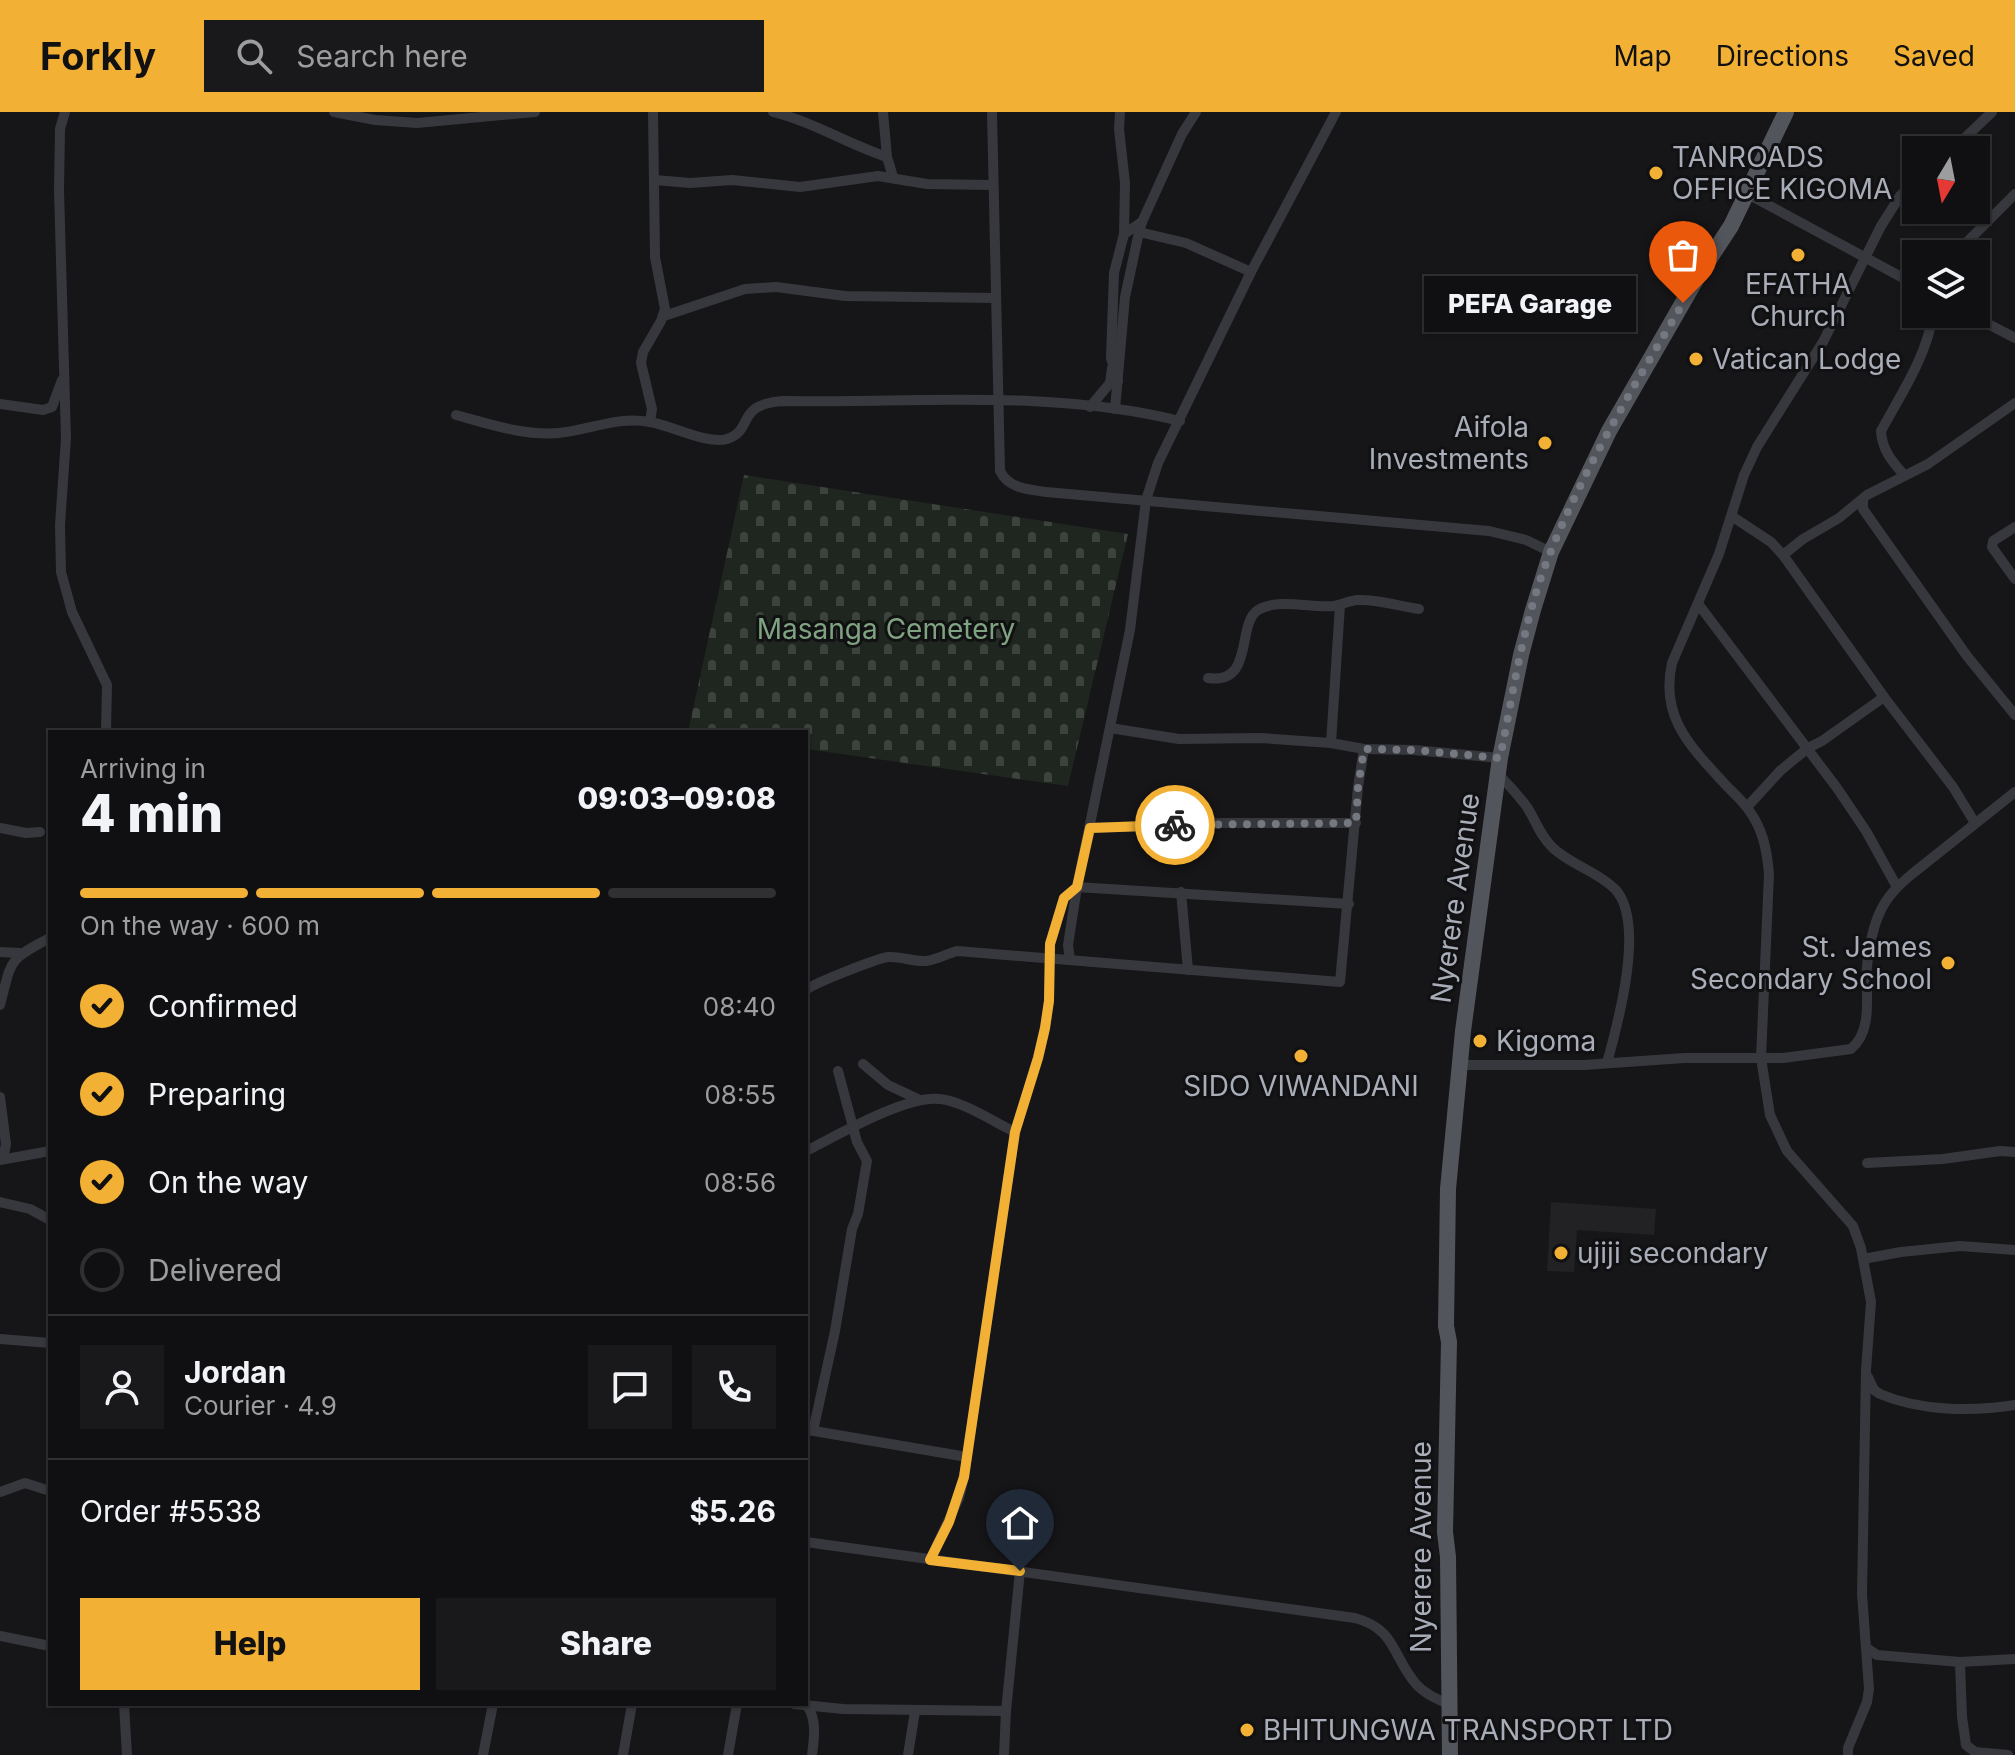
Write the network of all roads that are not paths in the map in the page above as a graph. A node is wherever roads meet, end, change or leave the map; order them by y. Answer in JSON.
{"nodes":[{"id":1,"x":65,"y":112,"type":"edge"},
{"id":2,"x":334,"y":112,"type":"edge"},
{"id":3,"x":535,"y":112,"type":"edge"},
{"id":4,"x":653,"y":112,"type":"edge"},
{"id":5,"x":773,"y":112,"type":"edge"},
{"id":6,"x":883,"y":112,"type":"edge"},
{"id":7,"x":992,"y":112,"type":"edge"},
{"id":8,"x":1120,"y":112,"type":"edge"},
{"id":9,"x":1196,"y":112,"type":"edge"},
{"id":10,"x":1336,"y":112,"type":"edge"},
{"id":11,"x":1786,"y":112,"type":"edge"},
{"id":12,"x":1992,"y":112,"type":"edge"},
{"id":13,"x":1967,"y":136,"type":"edge"},
{"id":14,"x":887,"y":157,"type":"junction"},
{"id":15,"x":893,"y":177,"type":"junction"},
{"id":16,"x":655,"y":180,"type":"junction"},
{"id":17,"x":993,"y":185,"type":"junction"},
{"id":18,"x":1746,"y":193,"type":"junction"},
{"id":19,"x":1902,"y":194,"type":"edge"},
{"id":20,"x":2015,"y":194,"type":"edge"},
{"id":21,"x":1140,"y":227,"type":"junction"},
{"id":22,"x":1124,"y":234,"type":"junction"},
{"id":23,"x":1969,"y":240,"type":"edge"},
{"id":24,"x":1865,"y":259,"type":"junction"},
{"id":25,"x":1251,"y":272,"type":"junction"},
{"id":26,"x":1902,"y":278,"type":"edge"},
{"id":27,"x":996,"y":298,"type":"junction"},
{"id":28,"x":664,"y":316,"type":"junction"},
{"id":29,"x":1990,"y":325,"type":"edge"},
{"id":30,"x":1931,"y":328,"type":"edge"},
{"id":31,"x":2015,"y":338,"type":"edge"},
{"id":32,"x":1112,"y":366,"type":"junction"},
{"id":33,"x":63,"y":379,"type":"junction"},
{"id":34,"x":1118,"y":381,"type":"junction"},
{"id":35,"x":997,"y":402,"type":"junction"},
{"id":36,"x":2015,"y":403,"type":"edge"},
{"id":37,"x":0,"y":404,"type":"edge"},
{"id":38,"x":1090,"y":407,"type":"junction"},
{"id":39,"x":1115,"y":409,"type":"junction"},
{"id":40,"x":456,"y":415,"type":"dead end"},
{"id":41,"x":1180,"y":421,"type":"junction"},
{"id":42,"x":650,"y":422,"type":"junction"},
{"id":43,"x":1904,"y":475,"type":"junction"},
{"id":44,"x":1146,"y":500,"type":"junction"},
{"id":45,"x":1863,"y":500,"type":"junction"},
{"id":46,"x":1733,"y":517,"type":"junction"},
{"id":47,"x":2015,"y":527,"type":"edge"},
{"id":48,"x":1551,"y":552,"type":"junction"},
{"id":49,"x":1783,"y":555,"type":"junction"},
{"id":50,"x":2015,"y":579,"type":"edge"},
{"id":51,"x":1340,"y":605,"type":"junction"},
{"id":52,"x":1699,"y":605,"type":"junction"},
{"id":53,"x":1419,"y":609,"type":"dead end"},
{"id":54,"x":1208,"y":678,"type":"dead end"},
{"id":55,"x":1884,"y":697,"type":"junction"},
{"id":56,"x":2015,"y":715,"type":"edge"},
{"id":57,"x":1110,"y":728,"type":"junction"},
{"id":58,"x":106,"y":730,"type":"edge"},
{"id":59,"x":1331,"y":743,"type":"junction"},
{"id":60,"x":1808,"y":748,"type":"junction"},
{"id":61,"x":1364,"y":749,"type":"junction"},
{"id":62,"x":1499,"y":766,"type":"junction"},
{"id":63,"x":2015,"y":792,"type":"edge"},
{"id":64,"x":1747,"y":807,"type":"junction"},
{"id":65,"x":1356,"y":823,"type":"junction"},
{"id":66,"x":1975,"y":823,"type":"junction"},
{"id":67,"x":0,"y":828,"type":"edge"},
{"id":68,"x":1090,"y":828,"type":"junction"},
{"id":69,"x":40,"y":832,"type":"dead end"},
{"id":70,"x":1077,"y":887,"type":"junction"},
{"id":71,"x":1897,"y":887,"type":"junction"},
{"id":72,"x":1181,"y":892,"type":"junction"},
{"id":73,"x":1349,"y":904,"type":"junction"},
{"id":74,"x":48,"y":939,"type":"edge"},
{"id":75,"x":0,"y":952,"type":"edge"},
{"id":76,"x":20,"y":953,"type":"junction"},
{"id":77,"x":1048,"y":958,"type":"junction"},
{"id":78,"x":1070,"y":960,"type":"junction"},
{"id":79,"x":1188,"y":970,"type":"junction"},
{"id":80,"x":808,"y":988,"type":"edge"},
{"id":81,"x":0,"y":1005,"type":"edge"},
{"id":82,"x":1761,"y":1058,"type":"junction"},
{"id":83,"x":1607,"y":1063,"type":"junction"},
{"id":84,"x":863,"y":1064,"type":"dead end"},
{"id":85,"x":1461,"y":1065,"type":"junction"},
{"id":86,"x":838,"y":1071,"type":"dead end"},
{"id":87,"x":0,"y":1097,"type":"edge"},
{"id":88,"x":922,"y":1100,"type":"junction"},
{"id":89,"x":854,"y":1127,"type":"junction"},
{"id":90,"x":1015,"y":1132,"type":"junction"},
{"id":91,"x":808,"y":1150,"type":"edge"},
{"id":92,"x":48,"y":1151,"type":"edge"},
{"id":93,"x":2015,"y":1152,"type":"edge"},
{"id":94,"x":2,"y":1160,"type":"edge"},
{"id":95,"x":1867,"y":1163,"type":"dead end"},
{"id":96,"x":0,"y":1202,"type":"edge"},
{"id":97,"x":48,"y":1219,"type":"edge"},
{"id":98,"x":2015,"y":1250,"type":"edge"},
{"id":99,"x":1863,"y":1259,"type":"junction"},
{"id":100,"x":0,"y":1339,"type":"edge"},
{"id":101,"x":48,"y":1343,"type":"edge"},
{"id":102,"x":1866,"y":1370,"type":"junction"},
{"id":103,"x":2015,"y":1405,"type":"edge"},
{"id":104,"x":809,"y":1431,"type":"edge"},
{"id":105,"x":967,"y":1457,"type":"junction"},
{"id":106,"x":48,"y":1490,"type":"edge"},
{"id":107,"x":0,"y":1492,"type":"edge"},
{"id":108,"x":808,"y":1546,"type":"edge"},
{"id":109,"x":930,"y":1560,"type":"junction"},
{"id":110,"x":1020,"y":1571,"type":"junction"},
{"id":111,"x":0,"y":1636,"type":"edge"},
{"id":112,"x":48,"y":1646,"type":"edge"},
{"id":113,"x":1868,"y":1649,"type":"junction"},
{"id":114,"x":2015,"y":1659,"type":"edge"},
{"id":115,"x":1960,"y":1662,"type":"junction"},
{"id":116,"x":1448,"y":1704,"type":"junction"},
{"id":117,"x":124,"y":1706,"type":"edge"},
{"id":118,"x":493,"y":1706,"type":"edge"},
{"id":119,"x":632,"y":1706,"type":"edge"},
{"id":120,"x":737,"y":1706,"type":"edge"},
{"id":121,"x":803,"y":1706,"type":"edge"},
{"id":122,"x":808,"y":1707,"type":"junction"},
{"id":123,"x":915,"y":1711,"type":"junction"},
{"id":124,"x":1006,"y":1711,"type":"junction"},
{"id":125,"x":127,"y":1755,"type":"edge"},
{"id":126,"x":483,"y":1755,"type":"edge"},
{"id":127,"x":623,"y":1755,"type":"edge"},
{"id":128,"x":728,"y":1755,"type":"edge"},
{"id":129,"x":812,"y":1755,"type":"edge"},
{"id":130,"x":908,"y":1755,"type":"edge"},
{"id":131,"x":1004,"y":1755,"type":"edge"},
{"id":132,"x":1450,"y":1755,"type":"edge"},
{"id":133,"x":1848,"y":1755,"type":"edge"},
{"id":134,"x":2008,"y":1755,"type":"edge"}],
"edges":[{"from":1,"to":33,"type":"street"},
{"from":2,"to":3,"type":"street"},
{"from":4,"to":16,"type":"street"},
{"from":5,"to":14,"type":"street"},
{"from":6,"to":14,"type":"street"},
{"from":7,"to":17,"type":"street"},
{"from":8,"to":22,"type":"street"},
{"from":9,"to":21,"type":"street"},
{"from":10,"to":25,"type":"street"},
{"from":11,"to":18,"type":"main road","name":"Nyerere Avenue"},
{"from":12,"to":13,"type":"street"},
{"from":14,"to":15,"type":"street"},
{"from":15,"to":16,"type":"street"},
{"from":15,"to":17,"type":"street"},
{"from":16,"to":28,"type":"street"},
{"from":17,"to":27,"type":"street"},
{"from":18,"to":24,"type":"street"},
{"from":18,"to":48,"type":"main road","name":"Nyerere Avenue"},
{"from":19,"to":24,"type":"street"},
{"from":20,"to":23,"type":"street"},
{"from":21,"to":22,"type":"street"},
{"from":21,"to":25,"type":"street"},
{"from":21,"to":34,"type":"street"},
{"from":22,"to":32,"type":"street"},
{"from":24,"to":26,"type":"street"},
{"from":24,"to":46,"type":"street"},
{"from":25,"to":41,"type":"street"},
{"from":27,"to":28,"type":"street"},
{"from":27,"to":35,"type":"street"},
{"from":28,"to":42,"type":"street"},
{"from":29,"to":31,"type":"street"},
{"from":30,"to":43,"type":"street"},
{"from":32,"to":34,"type":"street"},
{"from":32,"to":38,"type":"street"},
{"from":33,"to":37,"type":"street"},
{"from":33,"to":58,"type":"street"},
{"from":34,"to":39,"type":"street"},
{"from":35,"to":38,"type":"street"},
{"from":35,"to":42,"type":"street"},
{"from":35,"to":44,"type":"street"},
{"from":36,"to":43,"type":"street"},
{"from":38,"to":39,"type":"street"},
{"from":39,"to":41,"type":"street"},
{"from":40,"to":42,"type":"street"},
{"from":41,"to":44,"type":"street"},
{"from":43,"to":45,"type":"street"},
{"from":44,"to":48,"type":"street"},
{"from":44,"to":57,"type":"street"},
{"from":45,"to":49,"type":"street"},
{"from":45,"to":56,"type":"street"},
{"from":46,"to":49,"type":"street"},
{"from":46,"to":52,"type":"street"},
{"from":47,"to":50,"type":"street"},
{"from":48,"to":62,"type":"main road","name":"Nyerere Avenue"},
{"from":49,"to":55,"type":"street"},
{"from":51,"to":53,"type":"street"},
{"from":51,"to":54,"type":"street"},
{"from":51,"to":59,"type":"street"},
{"from":52,"to":60,"type":"street"},
{"from":52,"to":64,"type":"street"},
{"from":55,"to":60,"type":"street"},
{"from":55,"to":66,"type":"street"},
{"from":57,"to":59,"type":"street"},
{"from":57,"to":68,"type":"street"},
{"from":59,"to":61,"type":"street"},
{"from":60,"to":64,"type":"street"},
{"from":60,"to":71,"type":"street"},
{"from":61,"to":62,"type":"street"},
{"from":61,"to":65,"type":"street"},
{"from":62,"to":83,"type":"street"},
{"from":62,"to":85,"type":"main road","name":"Nyerere Avenue"},
{"from":63,"to":66,"type":"street"},
{"from":64,"to":82,"type":"street"},
{"from":65,"to":68,"type":"street"},
{"from":65,"to":73,"type":"street"},
{"from":66,"to":71,"type":"street"},
{"from":67,"to":69,"type":"street"},
{"from":68,"to":70,"type":"street"},
{"from":70,"to":72,"type":"street"},
{"from":70,"to":77,"type":"street"},
{"from":70,"to":78,"type":"street"},
{"from":71,"to":82,"type":"street"},
{"from":72,"to":73,"type":"street"},
{"from":72,"to":79,"type":"street"},
{"from":73,"to":79,"type":"street"},
{"from":74,"to":76,"type":"street"},
{"from":75,"to":76,"type":"street"},
{"from":76,"to":81,"type":"street"},
{"from":77,"to":78,"type":"street"},
{"from":77,"to":80,"type":"street"},
{"from":77,"to":90,"type":"street"},
{"from":78,"to":79,"type":"street"},
{"from":82,"to":83,"type":"street"},
{"from":82,"to":99,"type":"street"},
{"from":83,"to":85,"type":"street"},
{"from":84,"to":88,"type":"street"},
{"from":85,"to":116,"type":"main road","name":"Nyerere Avenue"},
{"from":86,"to":89,"type":"street"},
{"from":87,"to":94,"type":"street"},
{"from":88,"to":89,"type":"street"},
{"from":88,"to":90,"type":"street"},
{"from":89,"to":91,"type":"street"},
{"from":89,"to":104,"type":"street"},
{"from":90,"to":105,"type":"street"},
{"from":92,"to":94,"type":"street"},
{"from":93,"to":95,"type":"street"},
{"from":96,"to":97,"type":"street"},
{"from":98,"to":99,"type":"street"},
{"from":99,"to":102,"type":"street"},
{"from":100,"to":101,"type":"street"},
{"from":102,"to":103,"type":"street"},
{"from":102,"to":113,"type":"street"},
{"from":104,"to":105,"type":"street"},
{"from":105,"to":109,"type":"street"},
{"from":106,"to":107,"type":"street"},
{"from":108,"to":109,"type":"street"},
{"from":109,"to":110,"type":"street"},
{"from":110,"to":116,"type":"street"},
{"from":110,"to":124,"type":"street"},
{"from":111,"to":112,"type":"street"},
{"from":113,"to":115,"type":"street"},
{"from":113,"to":133,"type":"street"},
{"from":114,"to":115,"type":"street"},
{"from":115,"to":134,"type":"street"},
{"from":116,"to":132,"type":"main road","name":"Nyerere Avenue"},
{"from":117,"to":125,"type":"street"},
{"from":118,"to":126,"type":"street"},
{"from":119,"to":127,"type":"street"},
{"from":120,"to":128,"type":"street"},
{"from":121,"to":122,"type":"street"},
{"from":122,"to":123,"type":"street"},
{"from":122,"to":129,"type":"street"},
{"from":123,"to":124,"type":"street"},
{"from":123,"to":130,"type":"street"},
{"from":124,"to":131,"type":"street"}]}
